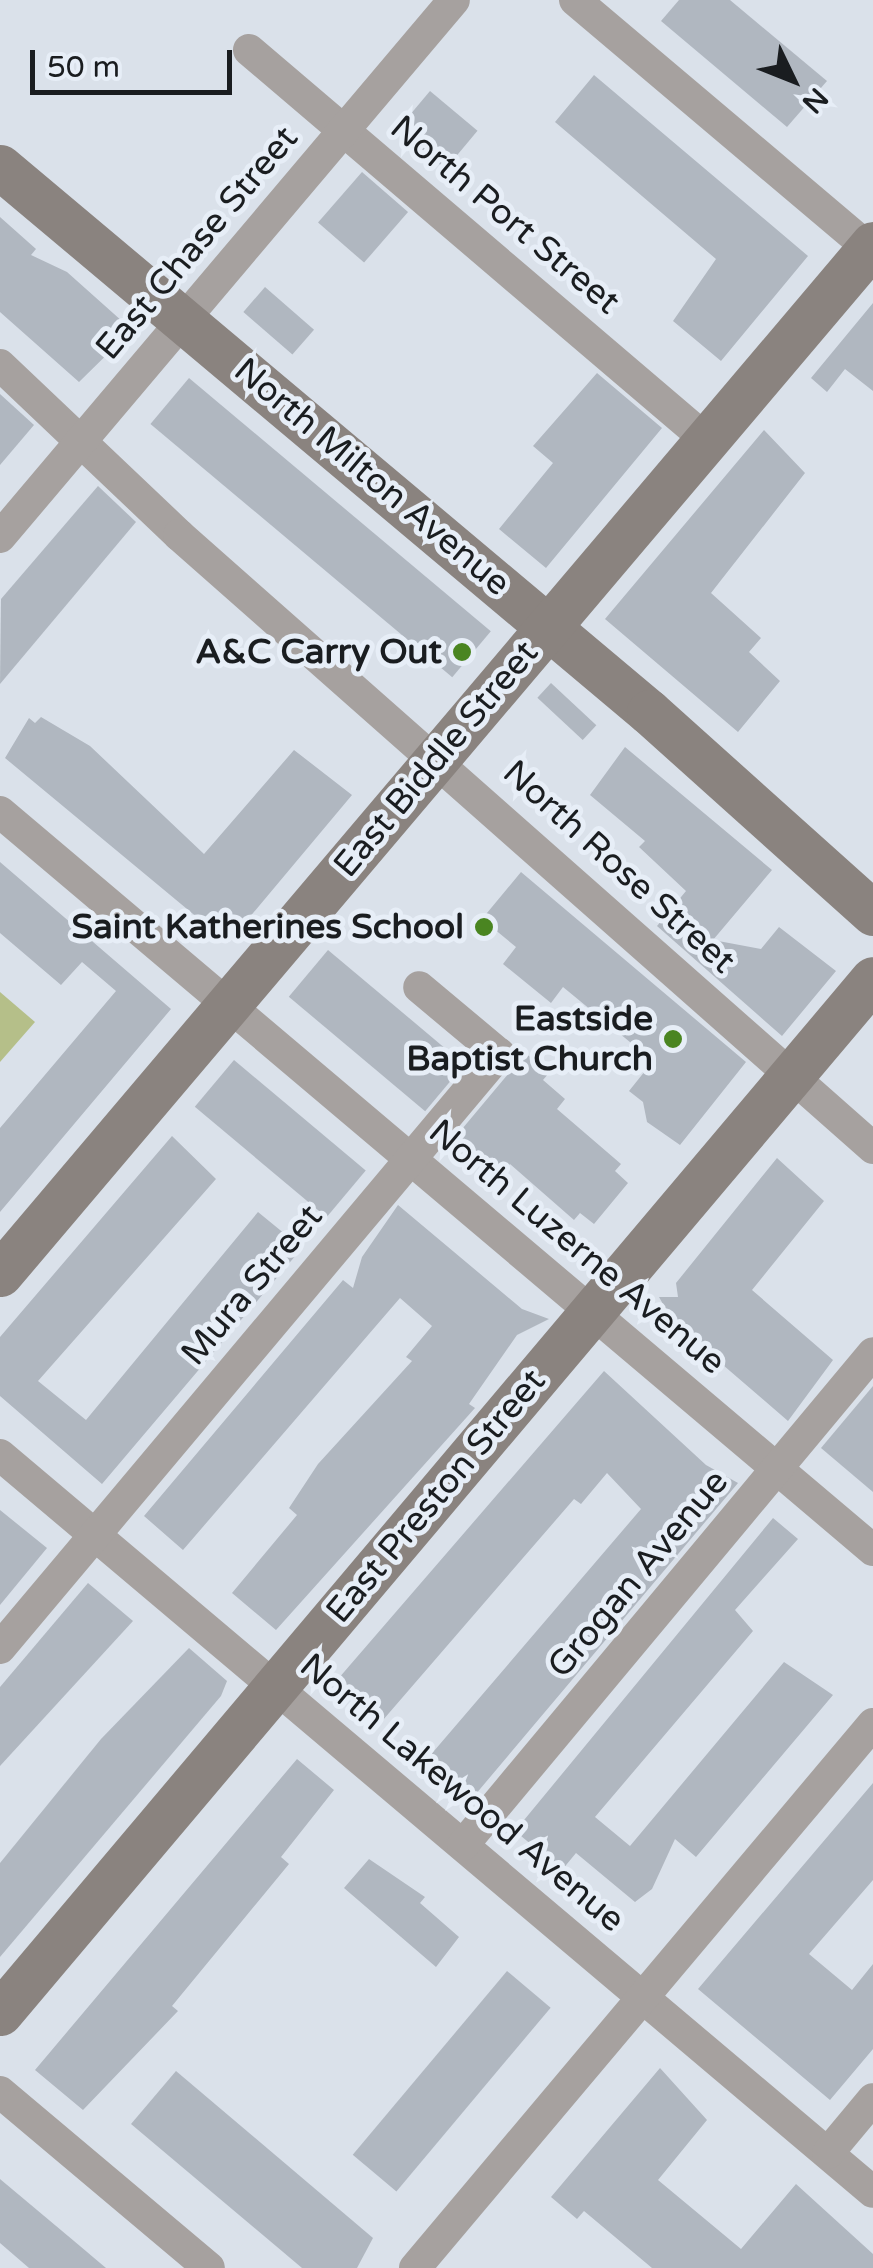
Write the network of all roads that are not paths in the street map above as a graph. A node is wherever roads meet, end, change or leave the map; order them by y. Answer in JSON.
{"nodes":[{"id":1,"x":454,"y":0,"type":"edge"},
{"id":2,"x":575,"y":0,"type":"edge"},
{"id":3,"x":249,"y":50,"type":"dead end"},
{"id":4,"x":345,"y":132,"type":"junction"},
{"id":5,"x":0,"y":166,"type":"edge"},
{"id":6,"x":872,"y":248,"type":"edge"},
{"id":7,"x":185,"y":319,"type":"junction"},
{"id":8,"x":0,"y":365,"type":"edge"},
{"id":9,"x":81,"y":441,"type":"junction"},
{"id":10,"x":708,"y":441,"type":"junction"},
{"id":11,"x":0,"y":537,"type":"edge"},
{"id":12,"x":548,"y":627,"type":"junction"},
{"id":13,"x":435,"y":758,"type":"junction"},
{"id":14,"x":0,"y":812,"type":"edge"},
{"id":15,"x":873,"y":913,"type":"edge"},
{"id":16,"x":873,"y":979,"type":"edge"},
{"id":17,"x":418,"y":987,"type":"dead end"},
{"id":18,"x":230,"y":1003,"type":"junction"},
{"id":19,"x":792,"y":1075,"type":"junction"},
{"id":20,"x":873,"y":1148,"type":"edge"},
{"id":21,"x":410,"y":1159,"type":"junction"},
{"id":22,"x":0,"y":1274,"type":"edge"},
{"id":23,"x":592,"y":1312,"type":"junction"},
{"id":24,"x":873,"y":1353,"type":"edge"},
{"id":25,"x":0,"y":1455,"type":"edge"},
{"id":26,"x":778,"y":1470,"type":"junction"},
{"id":27,"x":94,"y":1535,"type":"junction"},
{"id":28,"x":873,"y":1550,"type":"edge"},
{"id":29,"x":0,"y":1648,"type":"edge"},
{"id":30,"x":275,"y":1687,"type":"junction"},
{"id":31,"x":873,"y":1724,"type":"edge"},
{"id":32,"x":463,"y":1845,"type":"junction"},
{"id":33,"x":642,"y":1997,"type":"junction"},
{"id":34,"x":0,"y":2013,"type":"edge"},
{"id":35,"x":0,"y":2092,"type":"edge"},
{"id":36,"x":873,"y":2099,"type":"edge"},
{"id":37,"x":828,"y":2153,"type":"junction"},
{"id":38,"x":873,"y":2192,"type":"edge"},
{"id":39,"x":209,"y":2268,"type":"edge"},
{"id":40,"x":415,"y":2268,"type":"edge"}],
"edges":[{"from":1,"to":4,"type":"street","name":"East Chase Street"},
{"from":2,"to":6,"type":"street"},
{"from":3,"to":4,"type":"street","name":"North Port Street"},
{"from":4,"to":7,"type":"street","name":"East Chase Street"},
{"from":4,"to":10,"type":"street","name":"North Port Street"},
{"from":5,"to":7,"type":"street","name":"North Milton Avenue"},
{"from":6,"to":10,"type":"street","name":"East Biddle Street"},
{"from":7,"to":9,"type":"street","name":"East Chase Street"},
{"from":7,"to":12,"type":"street","name":"North Milton Avenue"},
{"from":8,"to":9,"type":"street","name":"North Rose Street"},
{"from":9,"to":11,"type":"street","name":"East Chase Street"},
{"from":9,"to":13,"type":"street","name":"North Rose Street"},
{"from":10,"to":12,"type":"street","name":"East Biddle Street"},
{"from":12,"to":13,"type":"street","name":"East Biddle Street"},
{"from":12,"to":15,"type":"street","name":"North Milton Avenue"},
{"from":13,"to":18,"type":"street","name":"East Biddle Street"},
{"from":13,"to":19,"type":"street","name":"North Rose Street"},
{"from":14,"to":18,"type":"street","name":"North Luzerne Avenue"},
{"from":16,"to":19,"type":"street","name":"East Preston Street"},
{"from":17,"to":21,"type":"street","name":"Mura Street"},
{"from":18,"to":21,"type":"street","name":"North Luzerne Avenue"},
{"from":18,"to":22,"type":"street","name":"East Biddle Street"},
{"from":19,"to":20,"type":"street","name":"North Rose Street"},
{"from":19,"to":23,"type":"street","name":"East Preston Street"},
{"from":21,"to":23,"type":"street","name":"North Luzerne Avenue"},
{"from":21,"to":27,"type":"street","name":"Mura Street"},
{"from":23,"to":26,"type":"street","name":"North Luzerne Avenue"},
{"from":23,"to":30,"type":"street","name":"East Preston Street"},
{"from":24,"to":26,"type":"street","name":"Grogan Avenue"},
{"from":25,"to":27,"type":"street","name":"North Lakewood Avenue"},
{"from":26,"to":28,"type":"street","name":"North Luzerne Avenue"},
{"from":26,"to":32,"type":"street","name":"Grogan Avenue"},
{"from":27,"to":29,"type":"street","name":"Mura Street"},
{"from":27,"to":30,"type":"street","name":"North Lakewood Avenue"},
{"from":30,"to":32,"type":"street","name":"North Lakewood Avenue"},
{"from":30,"to":34,"type":"street","name":"East Preston Street"},
{"from":31,"to":33,"type":"street"},
{"from":32,"to":33,"type":"street","name":"North Lakewood Avenue"},
{"from":33,"to":37,"type":"street","name":"North Lakewood Avenue"},
{"from":33,"to":40,"type":"street"},
{"from":35,"to":39,"type":"street"},
{"from":36,"to":37,"type":"street"},
{"from":37,"to":38,"type":"street","name":"North Lakewood Avenue"}]}
